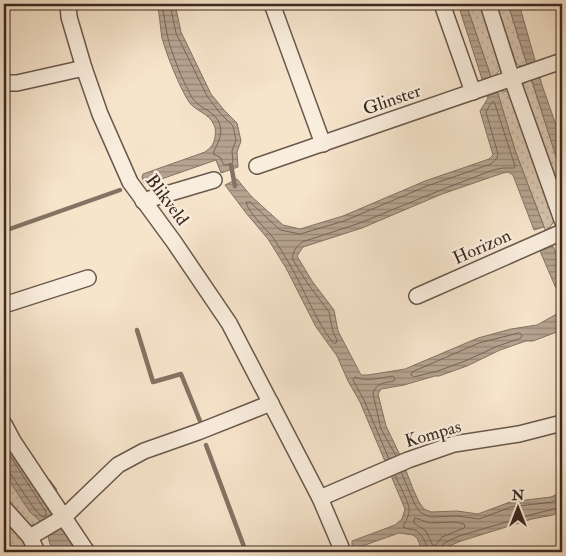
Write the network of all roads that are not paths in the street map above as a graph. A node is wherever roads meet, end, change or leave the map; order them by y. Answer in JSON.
{"nodes":[{"id":1,"x":68,"y":4,"type":"edge"},
{"id":2,"x":272,"y":4,"type":"edge"},
{"id":3,"x":442,"y":4,"type":"edge"},
{"id":4,"x":488,"y":4,"type":"edge"},
{"id":5,"x":562,"y":61,"type":"edge"},
{"id":6,"x":84,"y":68,"type":"junction"},
{"id":7,"x":512,"y":78,"type":"junction"},
{"id":8,"x":4,"y":83,"type":"edge"},
{"id":9,"x":484,"y":88,"type":"junction"},
{"id":10,"x":323,"y":144,"type":"junction"},
{"id":11,"x":257,"y":166,"type":"dead end"},
{"id":12,"x":214,"y":180,"type":"dead end"},
{"id":13,"x":143,"y":200,"type":"junction"},
{"id":14,"x":562,"y":220,"type":"edge"},
{"id":15,"x":562,"y":232,"type":"edge"},
{"id":16,"x":88,"y":278,"type":"dead end"},
{"id":17,"x":417,"y":296,"type":"dead end"},
{"id":18,"x":4,"y":305,"type":"edge"},
{"id":19,"x":271,"y":403,"type":"junction"},
{"id":20,"x":562,"y":423,"type":"edge"},
{"id":21,"x":4,"y":424,"type":"edge"},
{"id":22,"x":320,"y":498,"type":"junction"},
{"id":23,"x":4,"y":508,"type":"edge"},
{"id":24,"x":64,"y":517,"type":"junction"},
{"id":25,"x":33,"y":535,"type":"junction"},
{"id":26,"x":37,"y":552,"type":"edge"},
{"id":27,"x":87,"y":552,"type":"edge"},
{"id":28,"x":343,"y":552,"type":"edge"}],
"edges":[{"from":1,"to":6,"type":"street","name":"Blikveld"},
{"from":2,"to":10,"type":"street"},
{"from":3,"to":9,"type":"street"},
{"from":4,"to":7,"type":"street"},
{"from":5,"to":7,"type":"street","name":"Glinster"},
{"from":6,"to":8,"type":"street"},
{"from":6,"to":13,"type":"street","name":"Blikveld"},
{"from":7,"to":9,"type":"street","name":"Glinster"},
{"from":7,"to":14,"type":"street"},
{"from":9,"to":10,"type":"street","name":"Glinster"},
{"from":10,"to":11,"type":"street","name":"Glinster"},
{"from":12,"to":13,"type":"street"},
{"from":13,"to":19,"type":"street","name":"Blikveld"},
{"from":15,"to":17,"type":"street","name":"Horizon"},
{"from":16,"to":18,"type":"street"},
{"from":19,"to":22,"type":"street","name":"Blikveld"},
{"from":19,"to":24,"type":"street"},
{"from":20,"to":22,"type":"street","name":"Kompas"},
{"from":21,"to":24,"type":"street"},
{"from":22,"to":28,"type":"street","name":"Blikveld"},
{"from":23,"to":25,"type":"street"},
{"from":24,"to":25,"type":"street"},
{"from":24,"to":27,"type":"street"},
{"from":25,"to":26,"type":"street"}]}
